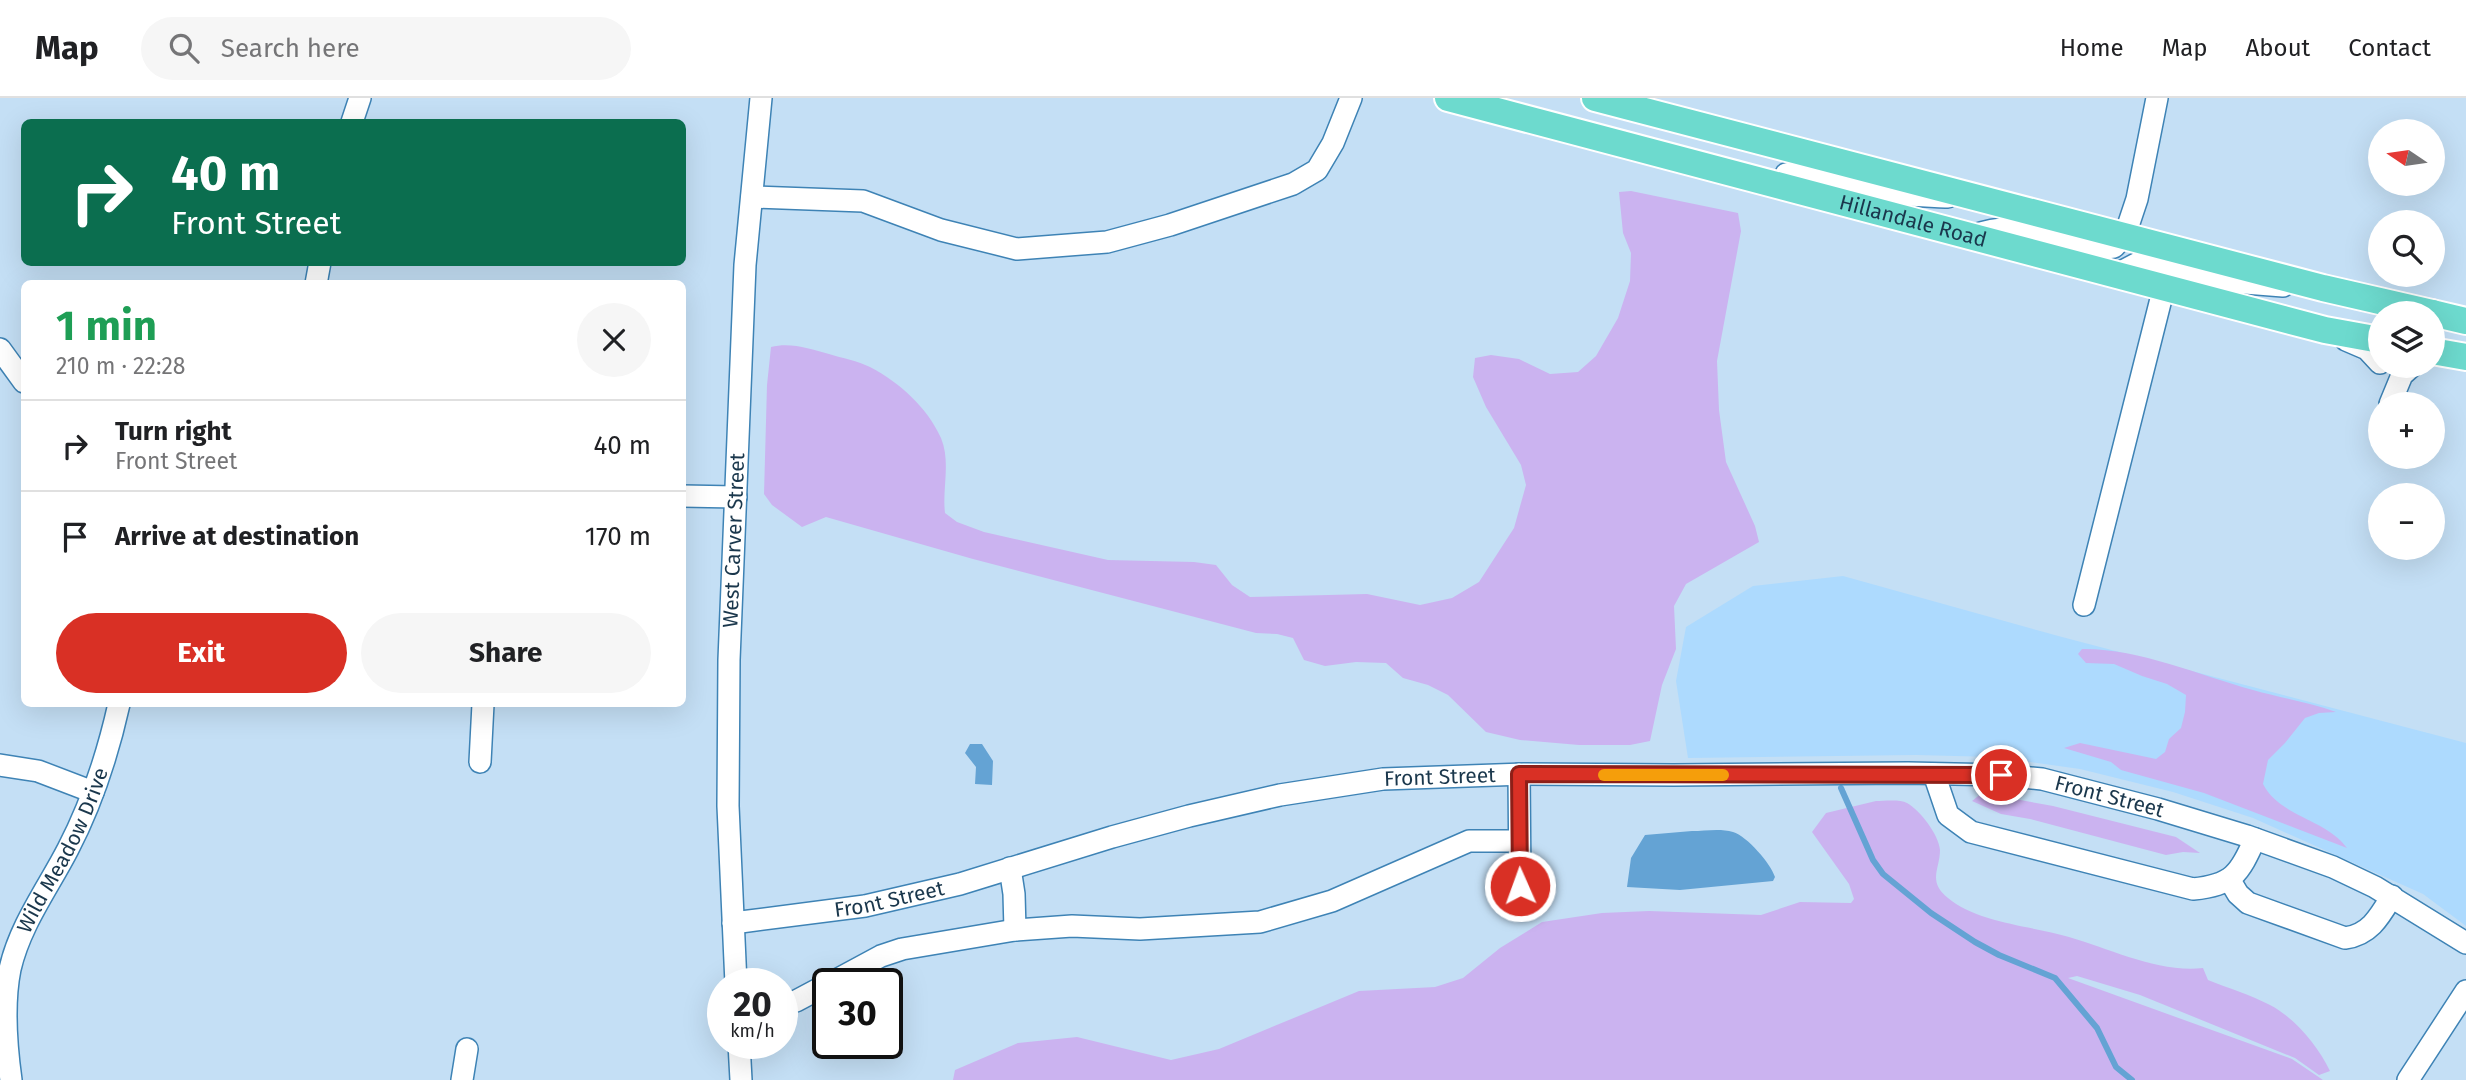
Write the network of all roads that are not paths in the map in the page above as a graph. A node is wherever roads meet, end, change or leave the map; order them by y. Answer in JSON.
{"nodes":[{"id":1,"x":360,"y":98,"type":"edge"},
{"id":2,"x":761,"y":98,"type":"edge"},
{"id":3,"x":1351,"y":98,"type":"edge"},
{"id":4,"x":1448,"y":98,"type":"edge"},
{"id":5,"x":1595,"y":98,"type":"edge"},
{"id":6,"x":2157,"y":98,"type":"edge"},
{"id":7,"x":353,"y":119,"type":"edge"},
{"id":8,"x":1781,"y":186,"type":"junction"},
{"id":9,"x":752,"y":197,"type":"junction"},
{"id":10,"x":1975,"y":197,"type":"junction"},
{"id":11,"x":2125,"y":235,"type":"junction"},
{"id":12,"x":1971,"y":236,"type":"junction"},
{"id":13,"x":2117,"y":274,"type":"junction"},
{"id":14,"x":2164,"y":287,"type":"junction"},
{"id":15,"x":2323,"y":288,"type":"junction"},
{"id":16,"x":2380,"y":301,"type":"edge"},
{"id":17,"x":2445,"y":316,"type":"edge"},
{"id":18,"x":2466,"y":321,"type":"edge"},
{"id":19,"x":2325,"y":330,"type":"junction"},
{"id":20,"x":2368,"y":338,"type":"edge"},
{"id":21,"x":0,"y":349,"type":"edge"},
{"id":22,"x":2368,"y":350,"type":"edge"},
{"id":23,"x":21,"y":378,"type":"edge"},
{"id":24,"x":686,"y":496,"type":"edge"},
{"id":25,"x":736,"y":497,"type":"junction"},
{"id":26,"x":2084,"y":605,"type":"dead end"},
{"id":27,"x":118,"y":707,"type":"edge"},
{"id":28,"x":483,"y":707,"type":"edge"},
{"id":29,"x":480,"y":762,"type":"dead end"},
{"id":30,"x":0,"y":765,"type":"edge"},
{"id":31,"x":1519,"y":774,"type":"junction"},
{"id":32,"x":1934,"y":774,"type":"junction"},
{"id":33,"x":93,"y":792,"type":"junction"},
{"id":34,"x":2255,"y":839,"type":"junction"},
{"id":35,"x":1518,"y":841,"type":"junction"},
{"id":36,"x":1010,"y":868,"type":"junction"},
{"id":37,"x":2229,"y":879,"type":"junction"},
{"id":38,"x":1520,"y":886,"type":"dead end"},
{"id":39,"x":2392,"y":896,"type":"junction"},
{"id":40,"x":733,"y":923,"type":"junction"},
{"id":41,"x":1015,"y":930,"type":"junction"},
{"id":42,"x":2466,"y":943,"type":"edge"},
{"id":43,"x":735,"y":968,"type":"edge"},
{"id":44,"x":859,"y":968,"type":"edge"},
{"id":45,"x":2466,"y":991,"type":"edge"},
{"id":46,"x":467,"y":1049,"type":"dead end"},
{"id":47,"x":740,"y":1059,"type":"edge"},
{"id":48,"x":11,"y":1080,"type":"edge"},
{"id":49,"x":462,"y":1080,"type":"edge"},
{"id":50,"x":741,"y":1080,"type":"edge"},
{"id":51,"x":2408,"y":1080,"type":"edge"}],
"edges":[{"from":1,"to":7,"type":"street"},
{"from":2,"to":9,"type":"street","name":"West Carver Street"},
{"from":3,"to":9,"type":"street"},
{"from":4,"to":8,"type":"main road","name":"Hillandale Road"},
{"from":5,"to":10,"type":"main road","name":"Hillandale Road"},
{"from":6,"to":11,"type":"street"},
{"from":8,"to":10,"type":"street"},
{"from":8,"to":12,"type":"main road","name":"Hillandale Road"},
{"from":9,"to":25,"type":"street","name":"West Carver Street"},
{"from":10,"to":11,"type":"main road","name":"Hillandale Road"},
{"from":11,"to":12,"type":"street"},
{"from":11,"to":15,"type":"main road","name":"Hillandale Road"},
{"from":12,"to":13,"type":"main road","name":"Hillandale Road"},
{"from":13,"to":14,"type":"main road","name":"Hillandale Road"},
{"from":13,"to":15,"type":"street"},
{"from":14,"to":19,"type":"main road","name":"Hillandale Road"},
{"from":14,"to":26,"type":"street"},
{"from":15,"to":16,"type":"main road","name":"Hillandale Road"},
{"from":17,"to":18,"type":"main road","name":"Hillandale Road"},
{"from":19,"to":20,"type":"main road","name":"Hillandale Road"},
{"from":19,"to":22,"type":"street"},
{"from":21,"to":23,"type":"street"},
{"from":24,"to":25,"type":"street"},
{"from":25,"to":40,"type":"street","name":"West Carver Street"},
{"from":27,"to":33,"type":"street","name":"Wild Meadow Drive"},
{"from":28,"to":29,"type":"street"},
{"from":30,"to":33,"type":"street"},
{"from":31,"to":32,"type":"street","name":"Front Street"},
{"from":31,"to":35,"type":"street"},
{"from":31,"to":36,"type":"street","name":"Front Street"},
{"from":32,"to":34,"type":"street","name":"Front Street"},
{"from":32,"to":37,"type":"street"},
{"from":33,"to":48,"type":"street","name":"Wild Meadow Drive"},
{"from":34,"to":37,"type":"street"},
{"from":34,"to":39,"type":"street","name":"Front Street"},
{"from":35,"to":38,"type":"street"},
{"from":35,"to":41,"type":"street"},
{"from":36,"to":40,"type":"street","name":"Front Street"},
{"from":36,"to":41,"type":"street"},
{"from":37,"to":39,"type":"street"},
{"from":39,"to":42,"type":"street","name":"Front Street"},
{"from":40,"to":43,"type":"street","name":"West Carver Street"},
{"from":41,"to":44,"type":"street"},
{"from":45,"to":51,"type":"street"},
{"from":46,"to":49,"type":"street"},
{"from":47,"to":50,"type":"street"}]}
